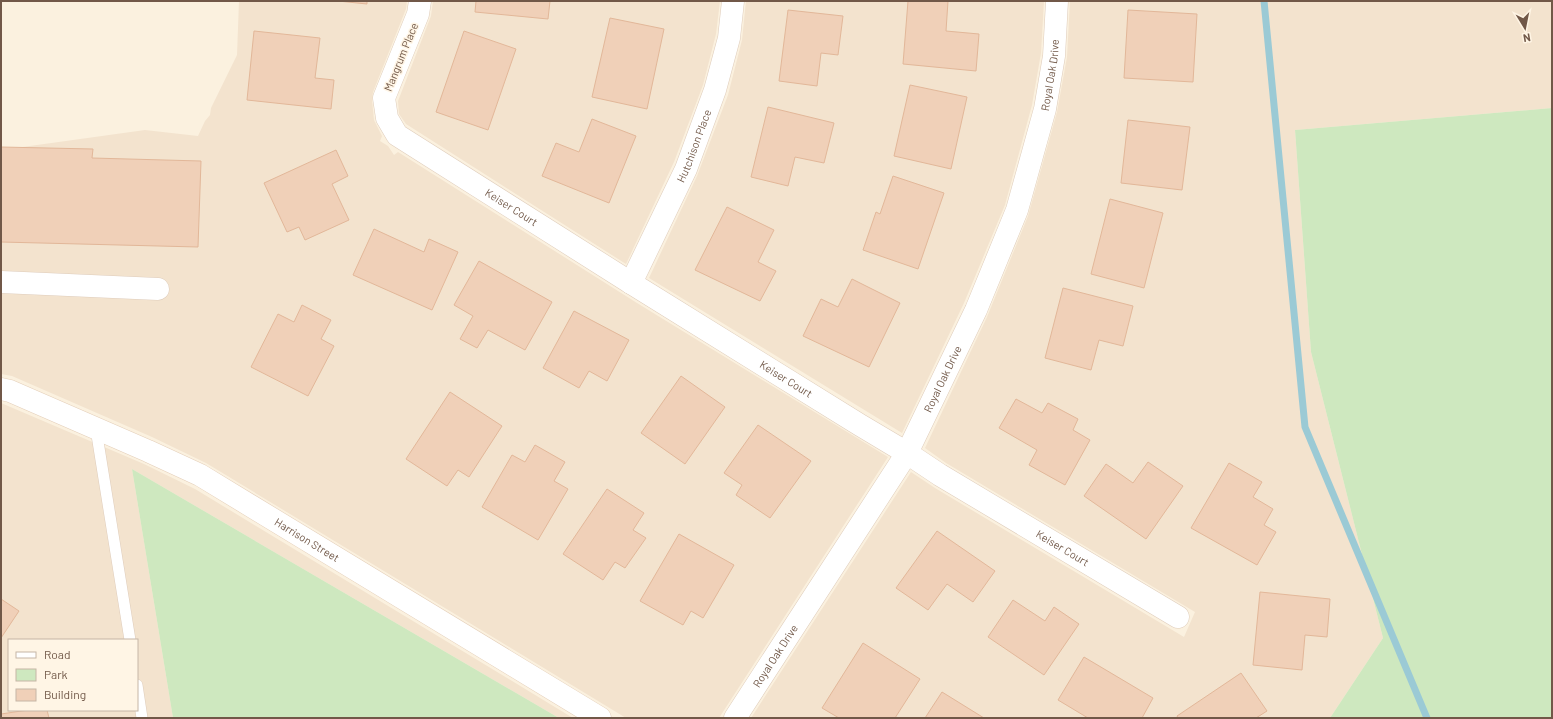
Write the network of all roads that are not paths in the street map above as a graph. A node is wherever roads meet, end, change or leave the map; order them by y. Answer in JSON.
{"nodes":[{"id":1,"x":420,"y":1,"type":"edge"},
{"id":2,"x":733,"y":1,"type":"edge"},
{"id":3,"x":1057,"y":1,"type":"edge"},
{"id":4,"x":397,"y":135,"type":"joint"},
{"id":5,"x":1,"y":282,"type":"edge"},
{"id":6,"x":632,"y":283,"type":"junction"},
{"id":7,"x":158,"y":289,"type":"dead end"},
{"id":8,"x":1,"y":389,"type":"edge"},
{"id":9,"x":96,"y":429,"type":"junction"},
{"id":10,"x":907,"y":452,"type":"junction"},
{"id":11,"x":1178,"y":617,"type":"dead end"},
{"id":12,"x":130,"y":639,"type":"edge"},
{"id":13,"x":138,"y":692,"type":"edge"},
{"id":14,"x":142,"y":718,"type":"edge"},
{"id":15,"x":600,"y":718,"type":"edge"},
{"id":16,"x":735,"y":718,"type":"edge"}],
"edges":[{"from":1,"to":4,"type":"street","name":"Mangrum Place"},
{"from":2,"to":6,"type":"street","name":"Hutchison Place"},
{"from":3,"to":10,"type":"street","name":"Royal Oak Drive"},
{"from":4,"to":6,"type":"street","name":"Keiser Court"},
{"from":5,"to":7,"type":"street"},
{"from":6,"to":10,"type":"street","name":"Keiser Court"},
{"from":8,"to":9,"type":"street","name":"Harrison Street"},
{"from":9,"to":12,"type":"lane"},
{"from":9,"to":15,"type":"street","name":"Harrison Street"},
{"from":10,"to":11,"type":"street","name":"Keiser Court"},
{"from":10,"to":16,"type":"street","name":"Royal Oak Drive"},
{"from":13,"to":14,"type":"lane"}]}
